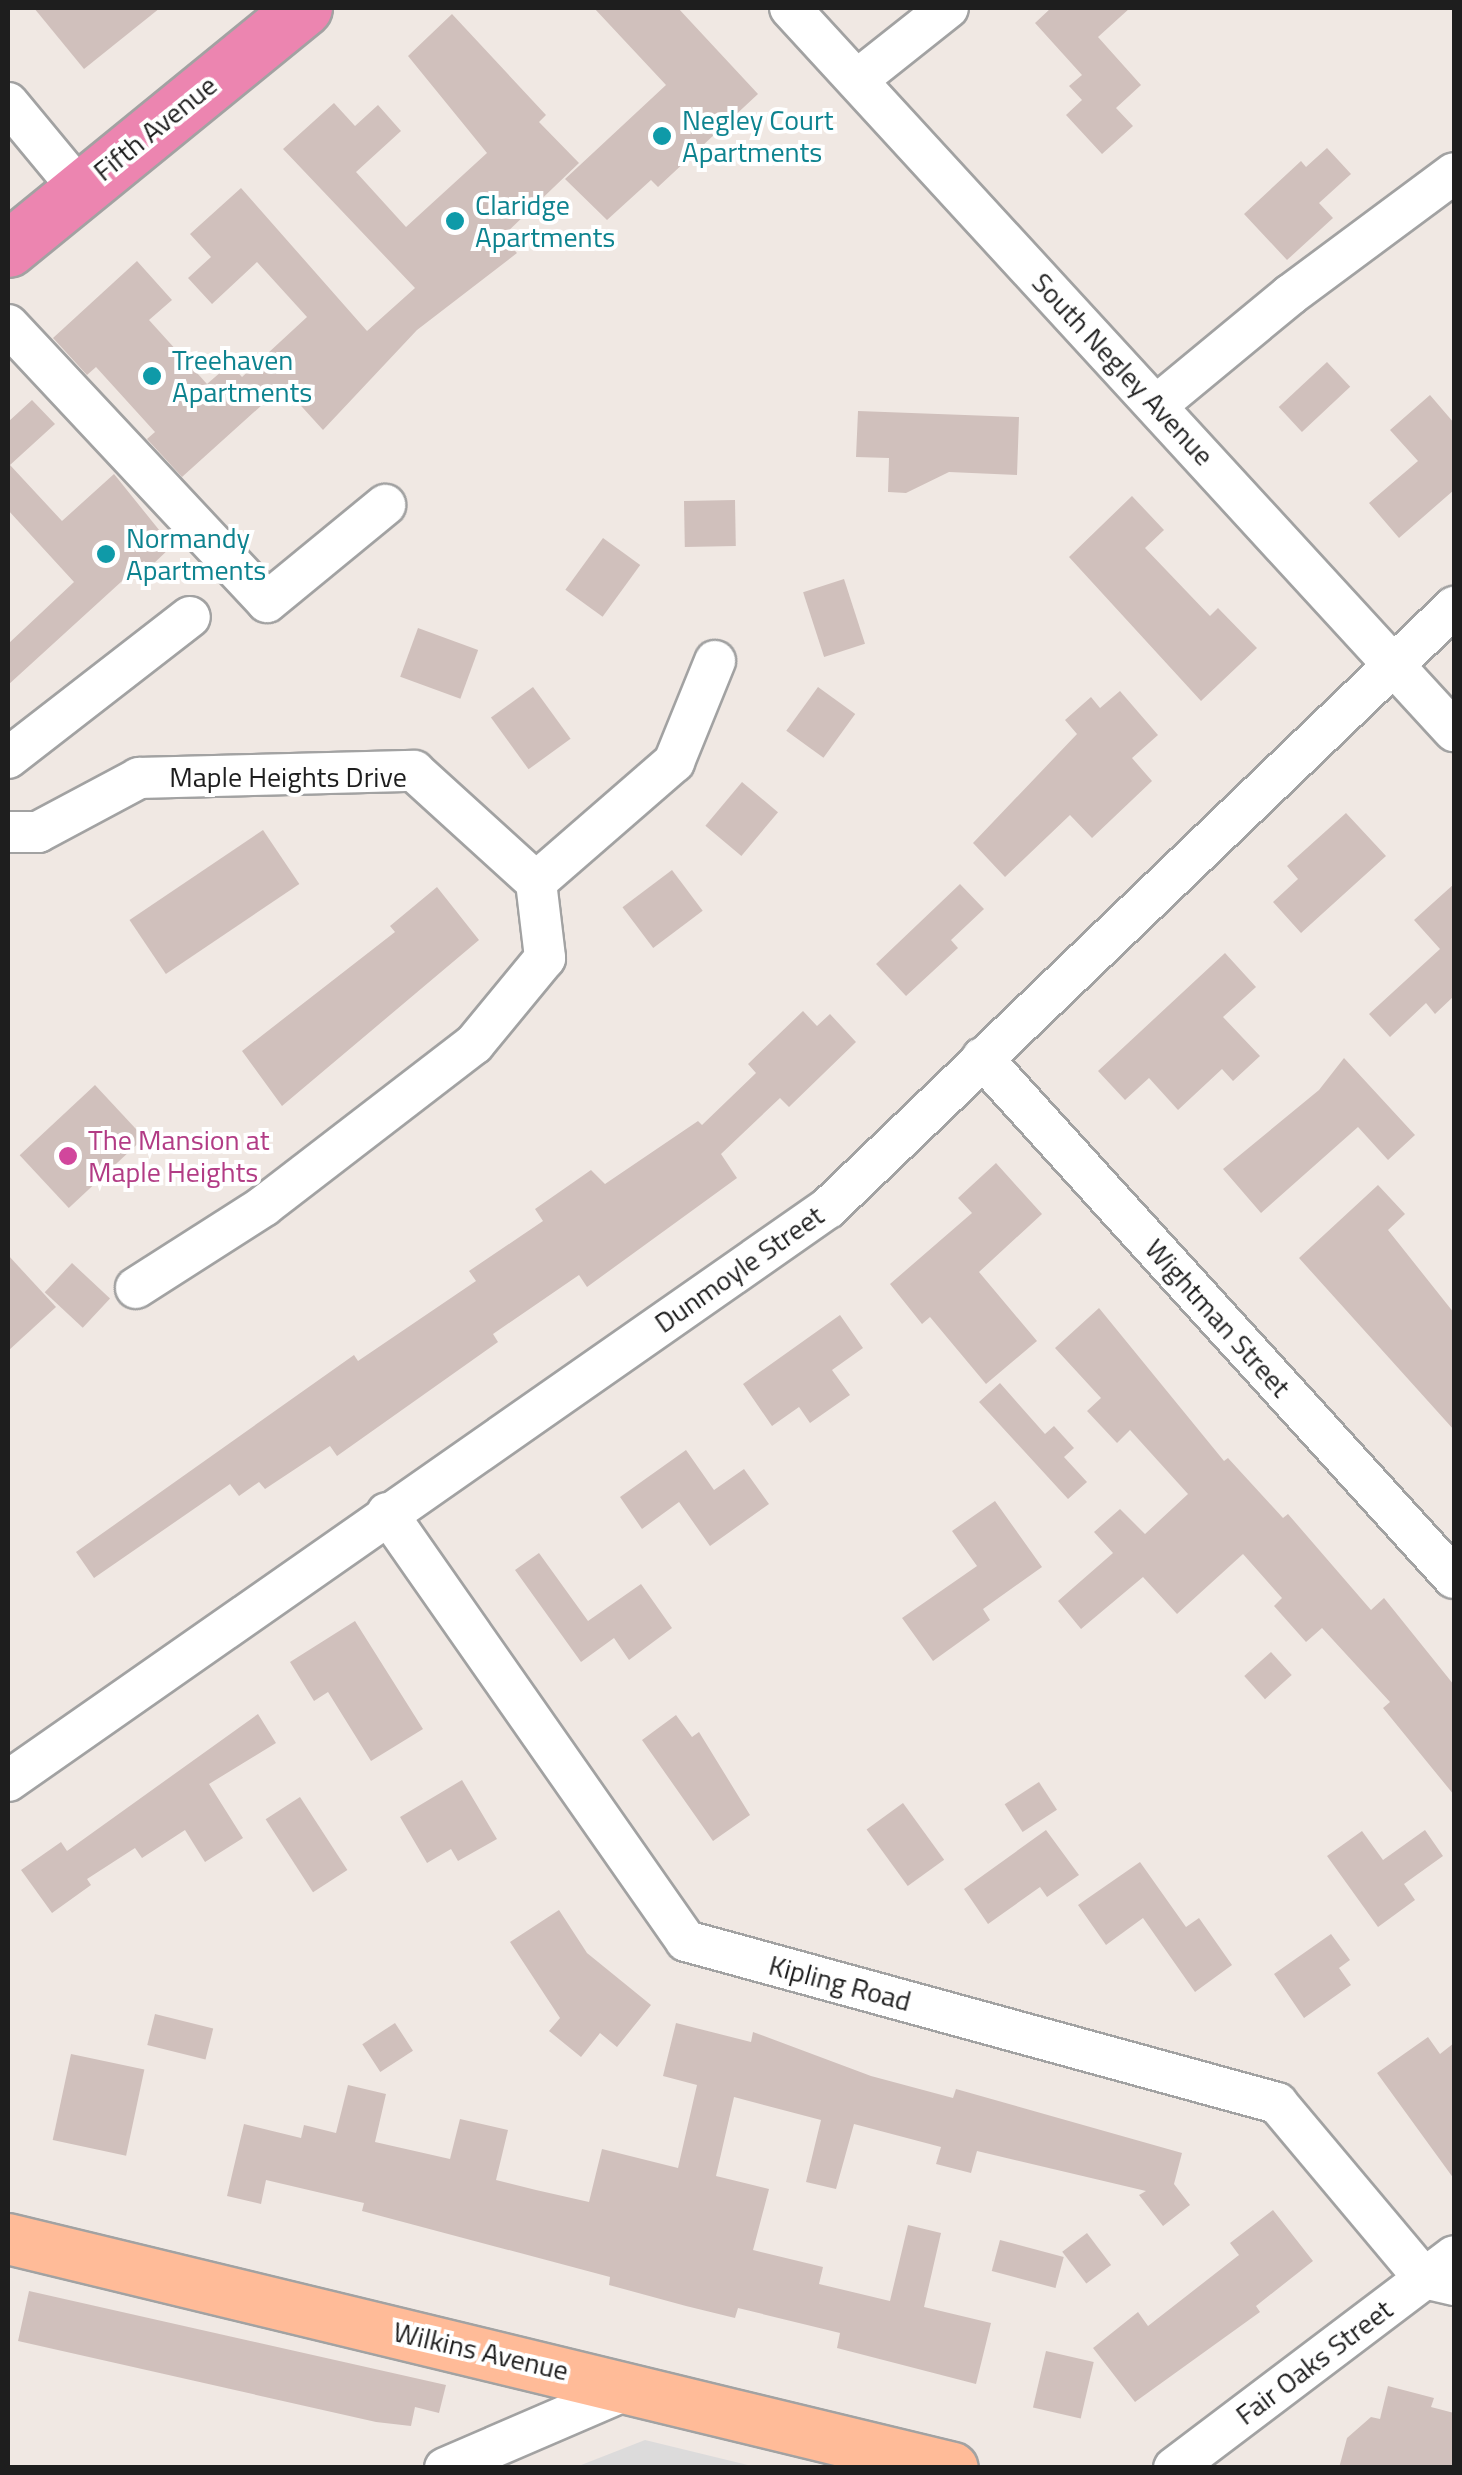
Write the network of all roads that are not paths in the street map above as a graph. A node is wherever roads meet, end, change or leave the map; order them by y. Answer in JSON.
{"nodes":[{"id":1,"x":790,"y":8,"type":"edge"},
{"id":2,"x":948,"y":8,"type":"edge"},
{"id":3,"x":296,"y":10,"type":"edge"},
{"id":4,"x":857,"y":80,"type":"junction"},
{"id":5,"x":8,"y":103,"type":"edge"},
{"id":6,"x":1454,"y":174,"type":"edge"},
{"id":7,"x":80,"y":190,"type":"junction"},
{"id":8,"x":8,"y":249,"type":"edge"},
{"id":9,"x":8,"y":325,"type":"edge"},
{"id":10,"x":1157,"y":405,"type":"junction"},
{"id":11,"x":385,"y":504,"type":"dead end"},
{"id":12,"x":1454,"y":606,"type":"edge"},
{"id":13,"x":190,"y":617,"type":"dead end"},
{"id":14,"x":715,"y":661,"type":"dead end"},
{"id":15,"x":1390,"y":662,"type":"junction"},
{"id":16,"x":1454,"y":731,"type":"edge"},
{"id":17,"x":8,"y":758,"type":"edge"},
{"id":18,"x":8,"y":832,"type":"edge"},
{"id":19,"x":536,"y":882,"type":"junction"},
{"id":20,"x":982,"y":1058,"type":"junction"},
{"id":21,"x":136,"y":1288,"type":"dead end"},
{"id":22,"x":387,"y":1514,"type":"junction"},
{"id":23,"x":1454,"y":1578,"type":"edge"},
{"id":24,"x":8,"y":1781,"type":"edge"},
{"id":25,"x":8,"y":2240,"type":"edge"},
{"id":26,"x":1444,"y":2273,"type":"edge"},
{"id":27,"x":633,"y":2386,"type":"junction"},
{"id":28,"x":446,"y":2468,"type":"edge"},
{"id":29,"x":953,"y":2468,"type":"edge"},
{"id":30,"x":1174,"y":2468,"type":"edge"}],
"edges":[{"from":1,"to":4,"type":"street","name":"South Negley Avenue"},
{"from":2,"to":4,"type":"street"},
{"from":3,"to":7,"type":"highway","name":"Fifth Avenue"},
{"from":4,"to":10,"type":"street","name":"South Negley Avenue"},
{"from":5,"to":7,"type":"street"},
{"from":6,"to":10,"type":"street"},
{"from":7,"to":8,"type":"highway","name":"Fifth Avenue"},
{"from":9,"to":11,"type":"street"},
{"from":10,"to":15,"type":"street","name":"South Negley Avenue"},
{"from":12,"to":15,"type":"street","name":"Dunmoyle Street"},
{"from":13,"to":17,"type":"street"},
{"from":14,"to":19,"type":"street"},
{"from":15,"to":16,"type":"street","name":"South Negley Avenue"},
{"from":15,"to":20,"type":"street","name":"Dunmoyle Street"},
{"from":18,"to":19,"type":"street","name":"Maple Heights Drive"},
{"from":19,"to":21,"type":"street"},
{"from":20,"to":22,"type":"street","name":"Dunmoyle Street"},
{"from":20,"to":23,"type":"street","name":"Wightman Street"},
{"from":22,"to":24,"type":"street","name":"Dunmoyle Street"},
{"from":22,"to":26,"type":"street","name":"Kipling Road"},
{"from":25,"to":27,"type":"main road","name":"Wilkins Avenue"},
{"from":26,"to":30,"type":"street","name":"Fair Oaks Street"},
{"from":27,"to":28,"type":"street"},
{"from":27,"to":29,"type":"main road","name":"Wilkins Avenue"}]}
